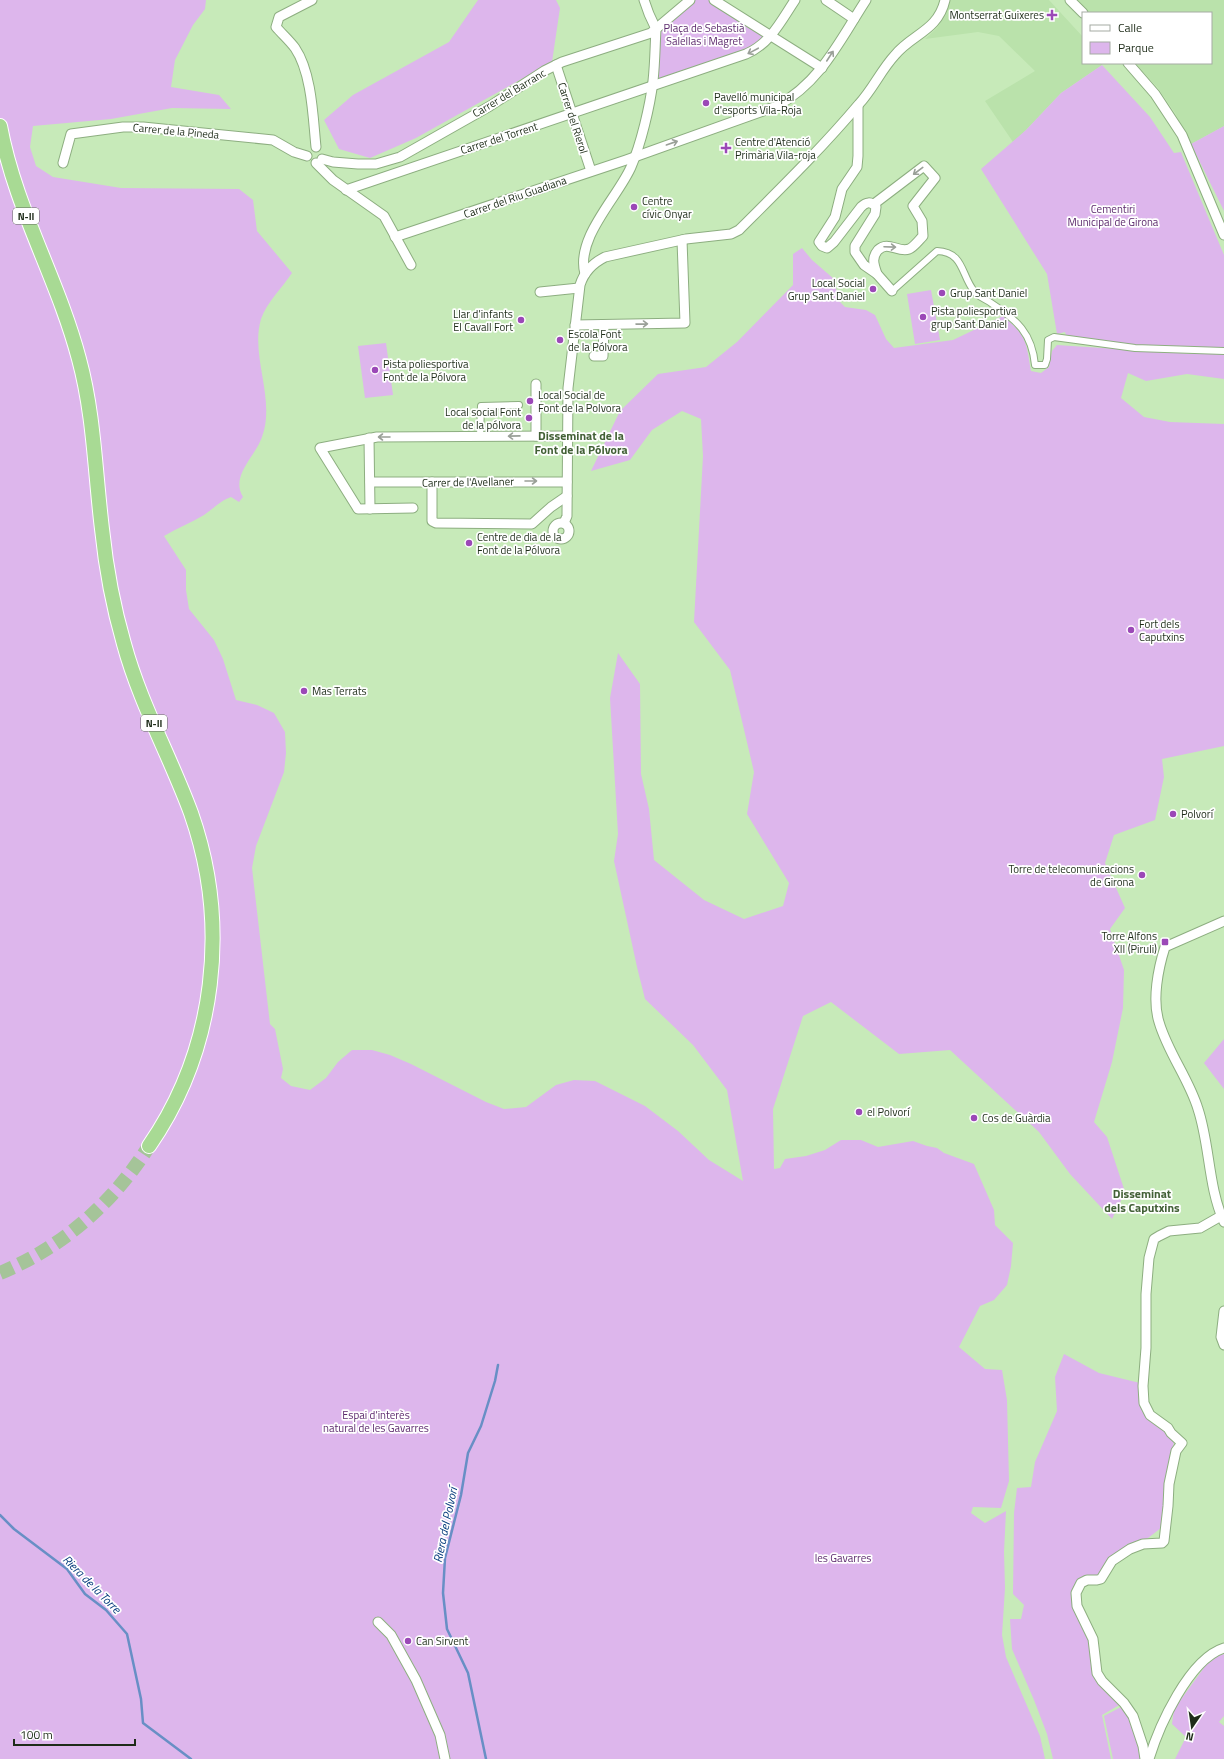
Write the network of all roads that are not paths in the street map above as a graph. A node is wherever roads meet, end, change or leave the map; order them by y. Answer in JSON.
{"nodes":[{"id":1,"x":312,"y":0,"type":"edge"},
{"id":2,"x":644,"y":0,"type":"edge"},
{"id":3,"x":690,"y":0,"type":"edge"},
{"id":4,"x":714,"y":0,"type":"edge"},
{"id":5,"x":795,"y":0,"type":"edge"},
{"id":6,"x":826,"y":0,"type":"edge"},
{"id":7,"x":866,"y":0,"type":"edge"},
{"id":8,"x":945,"y":0,"type":"edge"},
{"id":9,"x":1070,"y":0,"type":"edge"},
{"id":10,"x":1082,"y":13,"type":"edge"},
{"id":11,"x":854,"y":18,"type":"junction"},
{"id":12,"x":656,"y":29,"type":"junction"},
{"id":13,"x":771,"y":36,"type":"junction"},
{"id":14,"x":1129,"y":64,"type":"edge"},
{"id":15,"x":556,"y":65,"type":"junction"},
{"id":16,"x":822,"y":68,"type":"junction"},
{"id":17,"x":653,"y":86,"type":"junction"},
{"id":18,"x":858,"y":106,"type":"junction"},
{"id":19,"x":572,"y":114,"type":"junction"},
{"id":20,"x":0,"y":126,"type":"edge"},
{"id":21,"x":316,"y":148,"type":"junction"},
{"id":22,"x":307,"y":156,"type":"junction"},
{"id":23,"x":635,"y":156,"type":"junction"},
{"id":24,"x":319,"y":161,"type":"junction"},
{"id":25,"x":63,"y":163,"type":"dead end"},
{"id":26,"x":591,"y":171,"type":"junction"},
{"id":27,"x":346,"y":190,"type":"junction"},
{"id":28,"x":874,"y":204,"type":"junction"},
{"id":29,"x":1224,"y":235,"type":"edge"},
{"id":30,"x":395,"y":237,"type":"junction"},
{"id":31,"x":682,"y":240,"type":"junction"},
{"id":32,"x":411,"y":265,"type":"dead end"},
{"id":33,"x":585,"y":274,"type":"junction"},
{"id":34,"x":876,"y":274,"type":"junction"},
{"id":35,"x":579,"y":288,"type":"junction"},
{"id":36,"x":892,"y":290,"type":"joint"},
{"id":37,"x":540,"y":292,"type":"dead end"},
{"id":38,"x":575,"y":325,"type":"junction"},
{"id":39,"x":604,"y":325,"type":"junction"},
{"id":40,"x":1224,"y":351,"type":"edge"},
{"id":41,"x":594,"y":356,"type":"dead end"},
{"id":42,"x":536,"y":384,"type":"dead end"},
{"id":43,"x":519,"y":405,"type":"dead end"},
{"id":44,"x":480,"y":436,"type":"junction"},
{"id":45,"x":536,"y":436,"type":"junction"},
{"id":46,"x":567,"y":436,"type":"junction"},
{"id":47,"x":369,"y":438,"type":"junction"},
{"id":48,"x":370,"y":482,"type":"junction"},
{"id":49,"x":432,"y":482,"type":"junction"},
{"id":50,"x":567,"y":482,"type":"junction"},
{"id":51,"x":567,"y":496,"type":"junction"},
{"id":52,"x":413,"y":508,"type":"dead end"},
{"id":53,"x":370,"y":509,"type":"junction"},
{"id":54,"x":564,"y":523,"type":"dead end"},
{"id":55,"x":1224,"y":921,"type":"edge"},
{"id":56,"x":149,"y":1146,"type":"tunnel mouth"},
{"id":57,"x":1223,"y":1219,"type":"edge"},
{"id":58,"x":1224,"y":1311,"type":"edge"},
{"id":59,"x":1224,"y":1345,"type":"edge"},
{"id":60,"x":378,"y":1622,"type":"dead end"},
{"id":61,"x":1224,"y":1648,"type":"edge"},
{"id":62,"x":444,"y":1759,"type":"edge"},
{"id":63,"x":1145,"y":1759,"type":"edge"},
{"id":64,"x":1149,"y":1759,"type":"edge"}],
"edges":[{"from":1,"to":21,"type":"street"},
{"from":2,"to":12,"type":"street"},
{"from":3,"to":12,"type":"street","name":"Carrer del Barranc"},
{"from":4,"to":13,"type":"street"},
{"from":5,"to":13,"type":"street","name":"Carrer del Torrent"},
{"from":6,"to":11,"type":"street"},
{"from":7,"to":11,"type":"street","name":"Carrer del Riu Guadiana"},
{"from":8,"to":18,"type":"street"},
{"from":9,"to":10,"type":"street"},
{"from":16,"to":11,"type":"street","name":"Carrer del Riu Guadiana","one_way":true},
{"from":12,"to":15,"type":"street","name":"Carrer del Barranc"},
{"from":12,"to":17,"type":"street"},
{"from":13,"to":16,"type":"street"},
{"from":13,"to":17,"type":"street","name":"Carrer del Torrent","one_way":true},
{"from":14,"to":29,"type":"street"},
{"from":15,"to":19,"type":"street","name":"Carrer del Rierol"},
{"from":15,"to":24,"type":"street","name":"Carrer del Barranc"},
{"from":23,"to":16,"type":"street","name":"Carrer del Riu Guadiana","one_way":true},
{"from":17,"to":19,"type":"street","name":"Carrer del Torrent"},
{"from":17,"to":23,"type":"street"},
{"from":18,"to":28,"type":"street"},
{"from":18,"to":31,"type":"street"},
{"from":19,"to":26,"type":"street","name":"Carrer del Rierol"},
{"from":19,"to":27,"type":"street","name":"Carrer del Torrent"},
{"from":20,"to":56,"type":"highway","number":"N-II"},
{"from":21,"to":22,"type":"street"},
{"from":21,"to":24,"type":"street"},
{"from":22,"to":24,"type":"street"},
{"from":22,"to":25,"type":"street","name":"Carrer de la Pineda"},
{"from":23,"to":26,"type":"street","name":"Carrer del Riu Guadiana"},
{"from":23,"to":33,"type":"street"},
{"from":24,"to":27,"type":"street"},
{"from":26,"to":30,"type":"street","name":"Carrer del Riu Guadiana"},
{"from":27,"to":30,"type":"street"},
{"from":28,"to":34,"type":"street"},
{"from":34,"to":28,"type":"street","one_way":true},
{"from":30,"to":32,"type":"street"},
{"from":31,"to":33,"type":"street"},
{"from":39,"to":31,"type":"street","one_way":true},
{"from":33,"to":35,"type":"street"},
{"from":34,"to":36,"type":"street"},
{"from":35,"to":37,"type":"street"},
{"from":35,"to":38,"type":"street"},
{"from":36,"to":40,"type":"street"},
{"from":38,"to":39,"type":"street"},
{"from":38,"to":46,"type":"street"},
{"from":39,"to":41,"type":"street"},
{"from":42,"to":45,"type":"street"},
{"from":43,"to":44,"type":"street"},
{"from":45,"to":44,"type":"street","one_way":true},
{"from":44,"to":47,"type":"street","one_way":true},
{"from":45,"to":46,"type":"street"},
{"from":46,"to":50,"type":"street"},
{"from":47,"to":48,"type":"street"},
{"from":47,"to":53,"type":"street"},
{"from":48,"to":49,"type":"street","name":"Carrer de l'Avellaner"},
{"from":48,"to":53,"type":"street"},
{"from":49,"to":50,"type":"street","name":"Carrer de l'Avellaner","one_way":true},
{"from":49,"to":51,"type":"street"},
{"from":50,"to":51,"type":"street"},
{"from":51,"to":54,"type":"street"},
{"from":52,"to":53,"type":"street"},
{"from":55,"to":57,"type":"street"},
{"from":57,"to":63,"type":"street"},
{"from":58,"to":59,"type":"street"},
{"from":60,"to":62,"type":"street"},
{"from":61,"to":64,"type":"street"}]}
